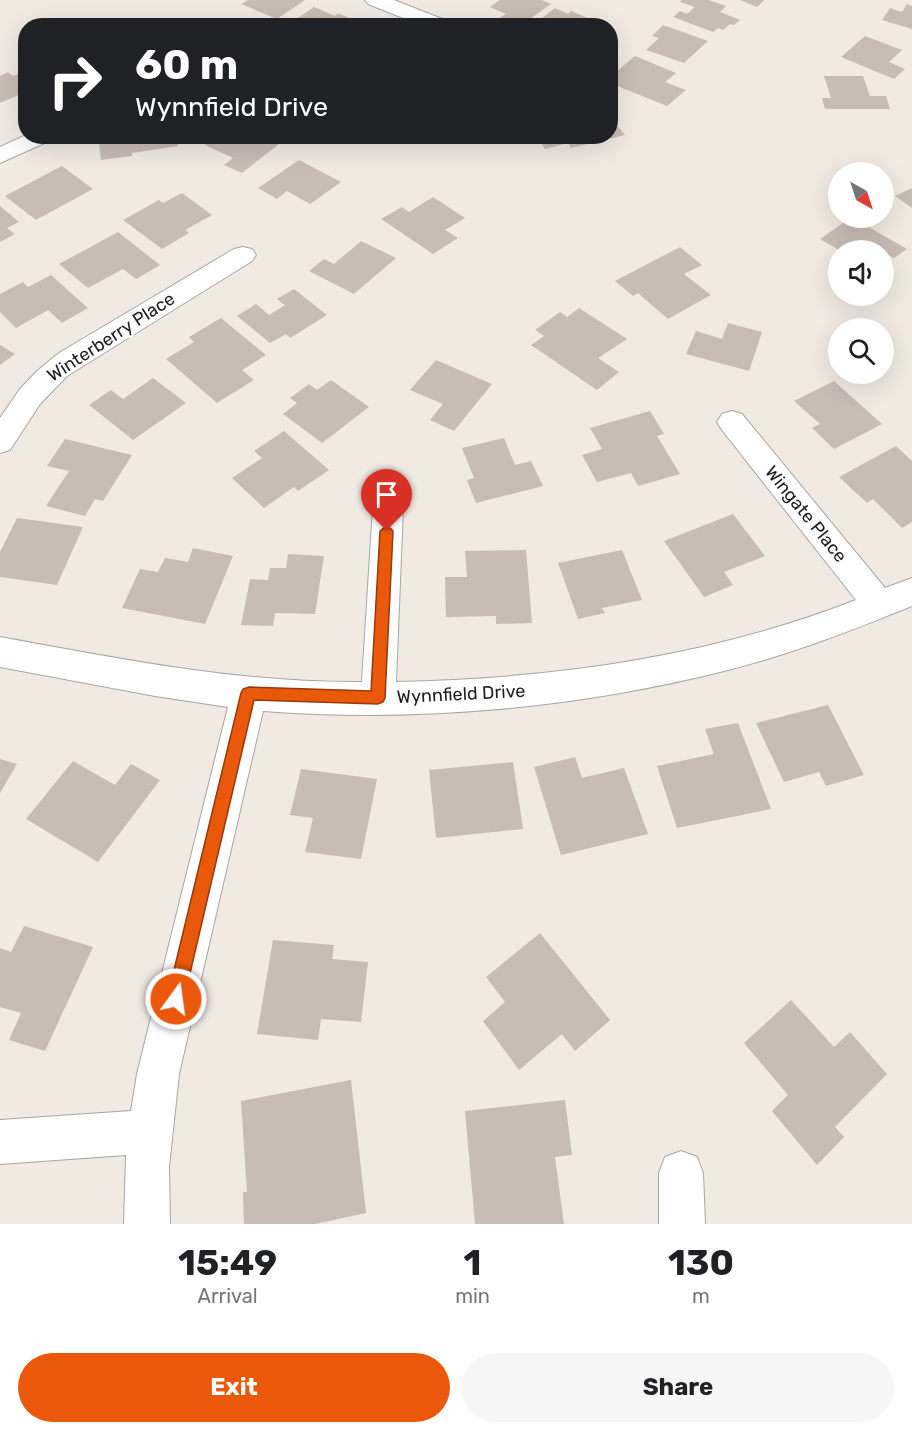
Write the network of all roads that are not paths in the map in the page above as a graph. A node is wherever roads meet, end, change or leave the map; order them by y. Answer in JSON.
{"nodes":[{"id":1,"x":375,"y":0,"type":"edge"},
{"id":2,"x":421,"y":18,"type":"edge"},
{"id":3,"x":25,"y":144,"type":"edge"},
{"id":4,"x":0,"y":156,"type":"edge"},
{"id":5,"x":243,"y":255,"type":"dead end"},
{"id":6,"x":732,"y":422,"type":"dead end"},
{"id":7,"x":0,"y":442,"type":"edge"},
{"id":8,"x":388,"y":507,"type":"dead end"},
{"id":9,"x":912,"y":592,"type":"edge"},
{"id":10,"x":880,"y":606,"type":"junction"},
{"id":11,"x":0,"y":652,"type":"edge"},
{"id":12,"x":249,"y":693,"type":"junction"},
{"id":13,"x":378,"y":698,"type":"junction"},
{"id":14,"x":149,"y":1132,"type":"junction"},
{"id":15,"x":0,"y":1142,"type":"edge"},
{"id":16,"x":681,"y":1173,"type":"dead end"},
{"id":17,"x":147,"y":1224,"type":"edge"},
{"id":18,"x":682,"y":1224,"type":"edge"}],
"edges":[{"from":1,"to":2,"type":"street"},
{"from":3,"to":4,"type":"street"},
{"from":5,"to":7,"type":"street","name":"Winterberry Place"},
{"from":6,"to":10,"type":"street","name":"Wingate Place"},
{"from":8,"to":13,"type":"street"},
{"from":9,"to":10,"type":"street","name":"Wynnfield Drive"},
{"from":10,"to":13,"type":"street","name":"Wynnfield Drive"},
{"from":11,"to":12,"type":"street","name":"Wynnfield Drive"},
{"from":12,"to":13,"type":"street","name":"Wynnfield Drive"},
{"from":12,"to":14,"type":"street"},
{"from":14,"to":15,"type":"street"},
{"from":14,"to":17,"type":"street"},
{"from":16,"to":18,"type":"street"}]}
